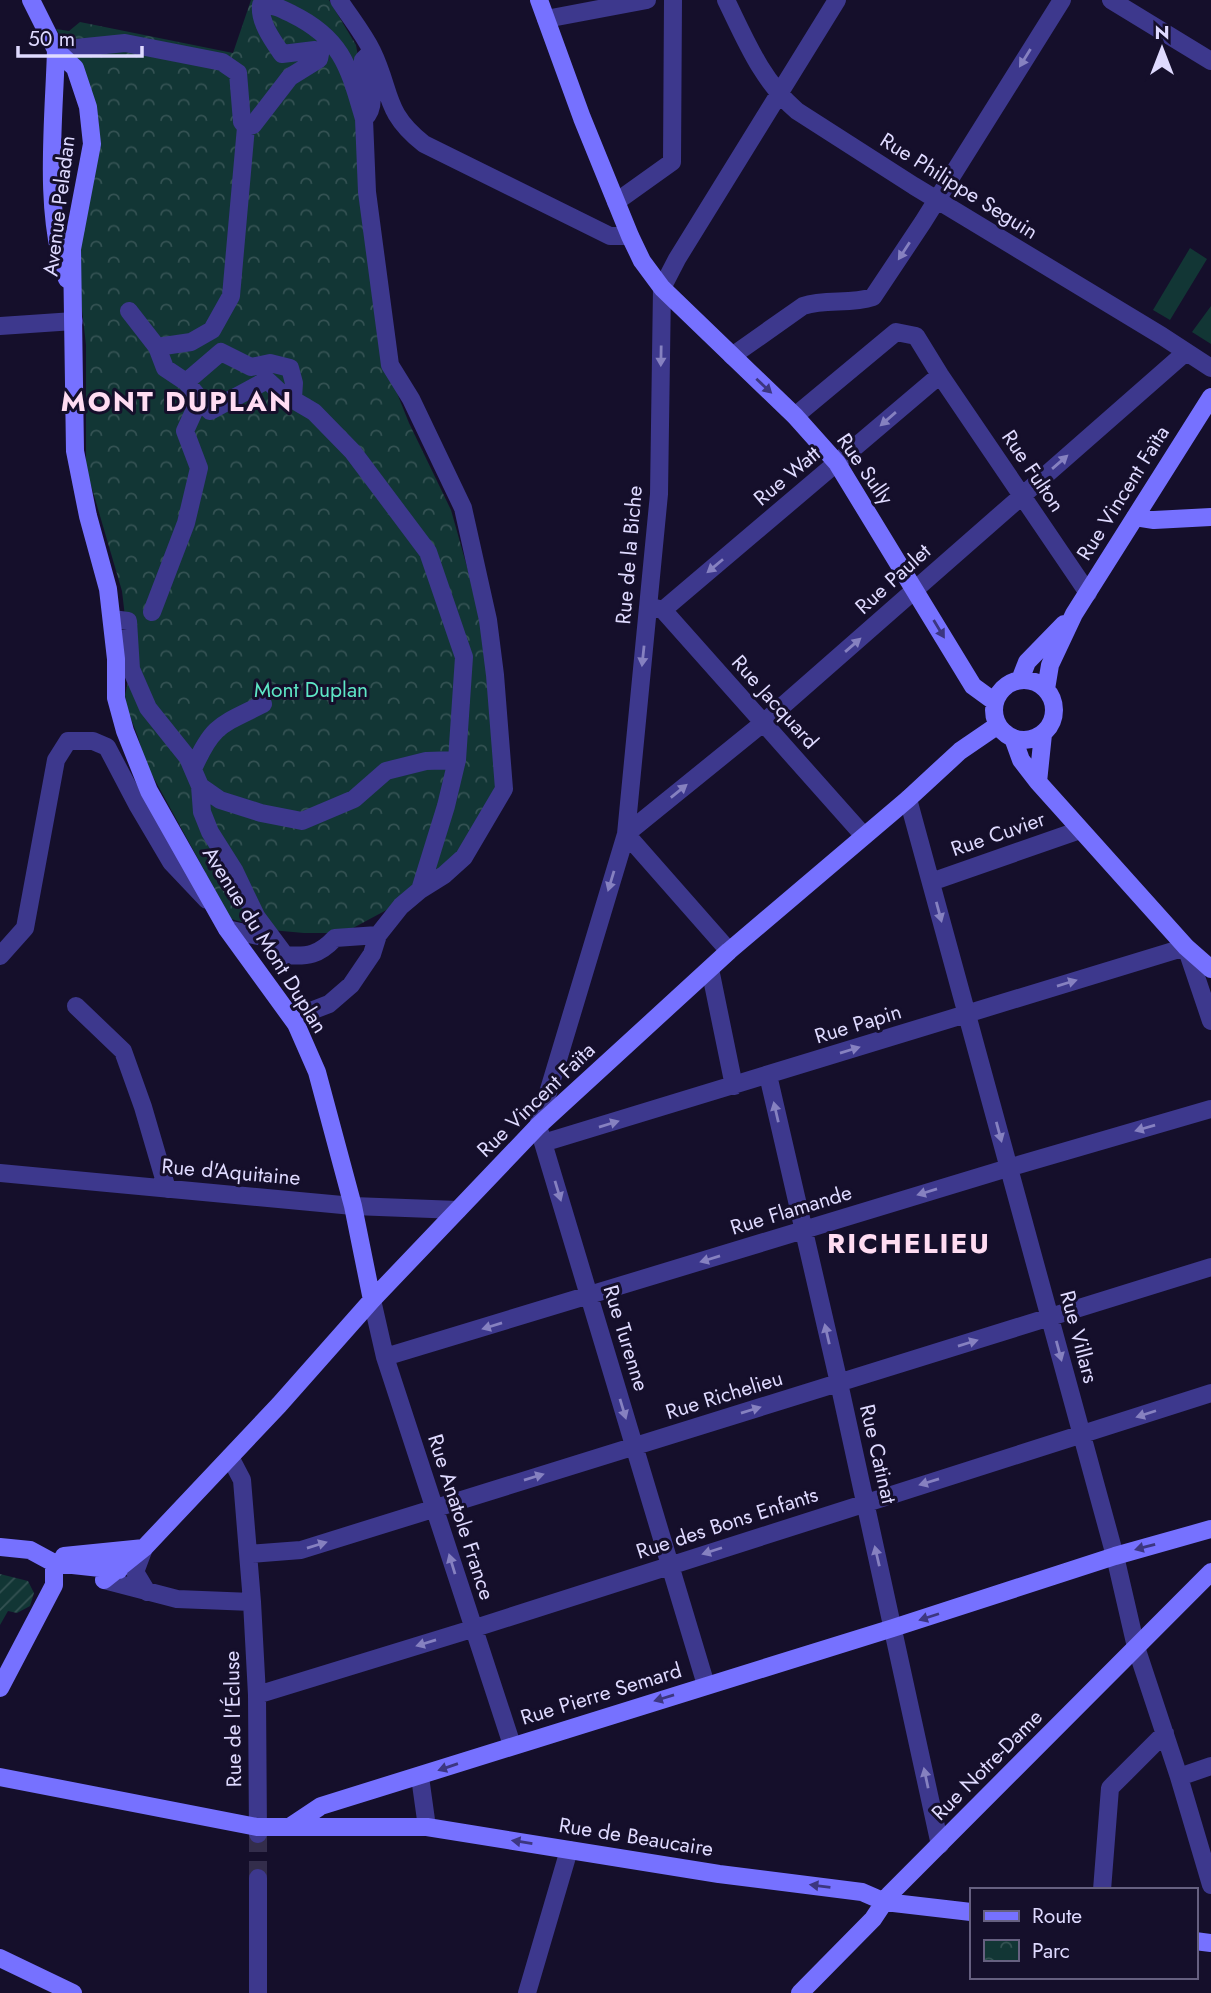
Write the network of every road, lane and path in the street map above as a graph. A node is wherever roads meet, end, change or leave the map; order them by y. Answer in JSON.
{"nodes":[{"id":1,"x":31,"y":0,"type":"edge"},
{"id":2,"x":339,"y":0,"type":"edge"},
{"id":3,"x":539,"y":0,"type":"edge"},
{"id":4,"x":648,"y":0,"type":"edge"},
{"id":5,"x":675,"y":0,"type":"edge"},
{"id":6,"x":726,"y":0,"type":"edge"},
{"id":7,"x":837,"y":0,"type":"edge"},
{"id":8,"x":1062,"y":0,"type":"edge"},
{"id":9,"x":1111,"y":0,"type":"edge"},
{"id":10,"x":546,"y":19,"type":"junction"},
{"id":11,"x":57,"y":50,"type":"junction"},
{"id":12,"x":372,"y":51,"type":"junction"},
{"id":13,"x":1211,"y":61,"type":"edge"},
{"id":14,"x":779,"y":96,"type":"junction"},
{"id":15,"x":364,"y":119,"type":"junction"},
{"id":16,"x":246,"y":127,"type":"junction"},
{"id":17,"x":936,"y":200,"type":"junction"},
{"id":18,"x":615,"y":202,"type":"junction"},
{"id":19,"x":630,"y":236,"type":"junction"},
{"id":20,"x":662,"y":288,"type":"junction"},
{"id":21,"x":72,"y":293,"type":"junction"},
{"id":22,"x":129,"y":311,"type":"dead end"},
{"id":23,"x":74,"y":321,"type":"junction"},
{"id":24,"x":0,"y":326,"type":"edge"},
{"id":25,"x":199,"y":338,"type":"junction"},
{"id":26,"x":157,"y":348,"type":"junction"},
{"id":27,"x":221,"y":352,"type":"junction"},
{"id":28,"x":1186,"y":352,"type":"junction"},
{"id":29,"x":732,"y":356,"type":"junction"},
{"id":30,"x":1211,"y":368,"type":"edge"},
{"id":31,"x":940,"y":375,"type":"junction"},
{"id":32,"x":186,"y":382,"type":"junction"},
{"id":33,"x":1211,"y":397,"type":"edge"},
{"id":34,"x":200,"y":398,"type":"junction"},
{"id":35,"x":293,"y":398,"type":"junction"},
{"id":36,"x":795,"y":416,"type":"junction"},
{"id":37,"x":838,"y":463,"type":"junction"},
{"id":38,"x":1022,"y":494,"type":"junction"},
{"id":39,"x":1135,"y":517,"type":"junction"},
{"id":40,"x":1211,"y":517,"type":"edge"},
{"id":41,"x":916,"y":589,"type":"junction"},
{"id":42,"x":1088,"y":593,"type":"junction"},
{"id":43,"x":655,"y":608,"type":"junction"},
{"id":44,"x":152,"y":612,"type":"dead end"},
{"id":45,"x":1074,"y":614,"type":"junction"},
{"id":46,"x":112,"y":619,"type":"junction"},
{"id":47,"x":1020,"y":680,"type":"junction"},
{"id":48,"x":1046,"y":689,"type":"junction"},
{"id":49,"x":995,"y":702,"type":"junction"},
{"id":50,"x":263,"y":704,"type":"dead end"},
{"id":51,"x":764,"y":723,"type":"junction"},
{"id":52,"x":998,"y":725,"type":"junction"},
{"id":53,"x":1043,"y":734,"type":"junction"},
{"id":54,"x":1013,"y":738,"type":"junction"},
{"id":55,"x":457,"y":760,"type":"junction"},
{"id":56,"x":193,"y":769,"type":"junction"},
{"id":57,"x":1038,"y":782,"type":"junction"},
{"id":58,"x":200,"y":786,"type":"junction"},
{"id":59,"x":908,"y":799,"type":"junction"},
{"id":60,"x":1080,"y":830,"type":"junction"},
{"id":61,"x":625,"y":834,"type":"junction"},
{"id":62,"x":864,"y":836,"type":"junction"},
{"id":63,"x":931,"y":882,"type":"junction"},
{"id":64,"x":420,"y":890,"type":"junction"},
{"id":65,"x":217,"y":911,"type":"junction"},
{"id":66,"x":227,"y":929,"type":"junction"},
{"id":67,"x":378,"y":935,"type":"junction"},
{"id":68,"x":272,"y":939,"type":"junction"},
{"id":69,"x":1186,"y":947,"type":"junction"},
{"id":70,"x":729,"y":951,"type":"junction"},
{"id":71,"x":0,"y":956,"type":"edge"},
{"id":72,"x":709,"y":969,"type":"junction"},
{"id":73,"x":1211,"y":969,"type":"edge"},
{"id":74,"x":76,"y":1006,"type":"dead end"},
{"id":75,"x":967,"y":1015,"type":"junction"},
{"id":76,"x":1211,"y":1021,"type":"edge"},
{"id":77,"x":296,"y":1024,"type":"junction"},
{"id":78,"x":768,"y":1075,"type":"junction"},
{"id":79,"x":734,"y":1086,"type":"junction"},
{"id":80,"x":1211,"y":1109,"type":"edge"},
{"id":81,"x":538,"y":1126,"type":"junction"},
{"id":82,"x":543,"y":1143,"type":"junction"},
{"id":83,"x":1009,"y":1168,"type":"junction"},
{"id":84,"x":0,"y":1173,"type":"edge"},
{"id":85,"x":167,"y":1189,"type":"junction"},
{"id":86,"x":353,"y":1206,"type":"junction"},
{"id":87,"x":458,"y":1210,"type":"junction"},
{"id":88,"x":803,"y":1230,"type":"junction"},
{"id":89,"x":1211,"y":1268,"type":"edge"},
{"id":90,"x":590,"y":1297,"type":"junction"},
{"id":91,"x":372,"y":1300,"type":"junction"},
{"id":92,"x":1050,"y":1317,"type":"junction"},
{"id":93,"x":385,"y":1357,"type":"junction"},
{"id":94,"x":839,"y":1383,"type":"junction"},
{"id":95,"x":1211,"y":1393,"type":"edge"},
{"id":96,"x":1081,"y":1435,"type":"junction"},
{"id":97,"x":635,"y":1446,"type":"junction"},
{"id":98,"x":230,"y":1457,"type":"junction"},
{"id":99,"x":865,"y":1502,"type":"junction"},
{"id":100,"x":435,"y":1507,"type":"junction"},
{"id":101,"x":1211,"y":1529,"type":"edge"},
{"id":102,"x":0,"y":1547,"type":"edge"},
{"id":103,"x":144,"y":1548,"type":"junction"},
{"id":104,"x":249,"y":1555,"type":"junction"},
{"id":105,"x":1115,"y":1556,"type":"junction"},
{"id":106,"x":54,"y":1563,"type":"junction"},
{"id":107,"x":670,"y":1565,"type":"junction"},
{"id":108,"x":1211,"y":1572,"type":"edge"},
{"id":109,"x":119,"y":1574,"type":"junction"},
{"id":110,"x":147,"y":1592,"type":"junction"},
{"id":111,"x":252,"y":1602,"type":"junction"},
{"id":112,"x":894,"y":1628,"type":"junction"},
{"id":113,"x":472,"y":1629,"type":"junction"},
{"id":114,"x":1136,"y":1647,"type":"junction"},
{"id":115,"x":706,"y":1685,"type":"junction"},
{"id":116,"x":0,"y":1688,"type":"edge"},
{"id":117,"x":257,"y":1695,"type":"junction"},
{"id":118,"x":1165,"y":1734,"type":"junction"},
{"id":119,"x":512,"y":1745,"type":"junction"},
{"id":120,"x":1211,"y":1766,"type":"edge"},
{"id":121,"x":0,"y":1777,"type":"edge"},
{"id":122,"x":420,"y":1777,"type":"junction"},
{"id":123,"x":1179,"y":1777,"type":"junction"},
{"id":124,"x":291,"y":1826,"type":"junction"},
{"id":125,"x":427,"y":1827,"type":"junction"},
{"id":126,"x":257,"y":1831,"type":"junction"},
{"id":127,"x":940,"y":1845,"type":"junction"},
{"id":128,"x":569,"y":1850,"type":"junction"},
{"id":129,"x":258,"y":1878,"type":"tunnel mouth"},
{"id":130,"x":1211,"y":1885,"type":"edge"},
{"id":131,"x":1102,"y":1888,"type":"edge"},
{"id":132,"x":886,"y":1902,"type":"junction"},
{"id":133,"x":970,"y":1912,"type":"edge"},
{"id":134,"x":0,"y":1958,"type":"edge"},
{"id":135,"x":73,"y":1993,"type":"edge"},
{"id":136,"x":258,"y":1993,"type":"edge"},
{"id":137,"x":527,"y":1993,"type":"edge"},
{"id":138,"x":800,"y":1993,"type":"edge"}],
"edges":[{"from":1,"to":11,"type":"street","name":"Avenue Peladan"},
{"from":2,"to":12,"type":"street"},
{"from":3,"to":10,"type":"street"},
{"from":4,"to":10,"type":"street"},
{"from":5,"to":18,"type":"street"},
{"from":6,"to":14,"type":"street","name":"Rue Philippe Seguin"},
{"from":7,"to":14,"type":"street"},
{"from":8,"to":17,"type":"street","one_way":true},
{"from":9,"to":13,"type":"street"},
{"from":10,"to":18,"type":"street"},
{"from":11,"to":16,"type":"street"},
{"from":11,"to":21,"type":"street","name":"Avenue Peladan"},
{"from":11,"to":21,"type":"street","name":"Avenue Peladan"},
{"from":12,"to":15,"type":"street"},
{"from":12,"to":19,"type":"street"},
{"from":14,"to":17,"type":"street","name":"Rue Philippe Seguin"},
{"from":14,"to":20,"type":"street"},
{"from":15,"to":16,"type":"street"},
{"from":15,"to":64,"type":"street"},
{"from":16,"to":25,"type":"street"},
{"from":17,"to":28,"type":"street","name":"Rue Philippe Seguin"},
{"from":17,"to":29,"type":"street","one_way":true},
{"from":18,"to":19,"type":"street"},
{"from":19,"to":20,"type":"street"},
{"from":20,"to":29,"type":"street","name":"Rue Sully"},
{"from":20,"to":43,"type":"street","name":"Rue de la Biche","one_way":true},
{"from":21,"to":23,"type":"street","name":"Avenue Peladan"},
{"from":22,"to":26,"type":"street"},
{"from":23,"to":24,"type":"street"},
{"from":23,"to":46,"type":"street","name":"Avenue du Mont Duplan"},
{"from":25,"to":26,"type":"street"},
{"from":25,"to":27,"type":"street"},
{"from":26,"to":32,"type":"street"},
{"from":27,"to":32,"type":"street"},
{"from":27,"to":35,"type":"street"},
{"from":28,"to":30,"type":"street","name":"Rue Philippe Seguin"},
{"from":38,"to":28,"type":"street","name":"Rue Paulet","one_way":true},
{"from":29,"to":36,"type":"street","name":"Rue Sully","one_way":true},
{"from":31,"to":36,"type":"street","name":"Rue Fulton"},
{"from":31,"to":37,"type":"street","name":"Rue Watt","one_way":true},
{"from":31,"to":38,"type":"street","name":"Rue Fulton"},
{"from":32,"to":34,"type":"street"},
{"from":33,"to":39,"type":"street","name":"Rue Vincent Faïta"},
{"from":34,"to":35,"type":"street"},
{"from":34,"to":44,"type":"street"},
{"from":35,"to":55,"type":"street"},
{"from":36,"to":37,"type":"street","name":"Rue Sully"},
{"from":37,"to":41,"type":"street","name":"Rue Sully"},
{"from":37,"to":43,"type":"street","name":"Rue Watt","one_way":true},
{"from":38,"to":41,"type":"street","name":"Rue Paulet"},
{"from":38,"to":42,"type":"street","name":"Rue Fulton"},
{"from":39,"to":40,"type":"street"},
{"from":39,"to":42,"type":"street","name":"Rue Vincent Faïta"},
{"from":41,"to":49,"type":"street","name":"Rue Sully","one_way":true},
{"from":51,"to":41,"type":"street","name":"Rue Paulet","one_way":true},
{"from":42,"to":45,"type":"street","name":"Rue Vincent Faïta"},
{"from":43,"to":51,"type":"street","name":"Rue Jacquard"},
{"from":43,"to":61,"type":"street","name":"Rue de la Biche","one_way":true},
{"from":45,"to":47,"type":"street","name":"Rue Vincent Faïta"},
{"from":45,"to":48,"type":"street","name":"Rue Vincent Faïta"},
{"from":46,"to":56,"type":"street"},
{"from":46,"to":65,"type":"street","name":"Avenue du Mont Duplan"},
{"from":47,"to":48,"type":"street"},
{"from":47,"to":49,"type":"street"},
{"from":48,"to":53,"type":"street"},
{"from":49,"to":52,"type":"street"},
{"from":50,"to":56,"type":"street"},
{"from":61,"to":51,"type":"street","name":"Rue Paulet","one_way":true},
{"from":51,"to":62,"type":"street","name":"Rue Jacquard"},
{"from":52,"to":54,"type":"street"},
{"from":52,"to":59,"type":"street","name":"Rue Vincent Faïta"},
{"from":53,"to":54,"type":"street"},
{"from":53,"to":57,"type":"street"},
{"from":54,"to":57,"type":"street"},
{"from":55,"to":58,"type":"street"},
{"from":55,"to":64,"type":"street"},
{"from":56,"to":58,"type":"street"},
{"from":57,"to":60,"type":"street"},
{"from":58,"to":68,"type":"street"},
{"from":59,"to":62,"type":"street","name":"Rue Vincent Faïta"},
{"from":59,"to":63,"type":"street","name":"Rue Villars"},
{"from":60,"to":63,"type":"street","name":"Rue Cuvier"},
{"from":60,"to":69,"type":"street"},
{"from":61,"to":70,"type":"street"},
{"from":61,"to":81,"type":"street","name":"Rue de la Biche","one_way":true},
{"from":62,"to":70,"type":"street","name":"Rue Vincent Faïta"},
{"from":63,"to":75,"type":"street","name":"Rue Villars","one_way":true},
{"from":64,"to":67,"type":"street"},
{"from":65,"to":66,"type":"street","name":"Avenue du Mont Duplan"},
{"from":65,"to":71,"type":"street"},
{"from":66,"to":68,"type":"street"},
{"from":66,"to":77,"type":"street","name":"Avenue du Mont Duplan"},
{"from":67,"to":68,"type":"street"},
{"from":67,"to":77,"type":"street"},
{"from":69,"to":73,"type":"street"},
{"from":75,"to":69,"type":"street","name":"Rue Papin","one_way":true},
{"from":69,"to":76,"type":"street"},
{"from":70,"to":72,"type":"street","name":"Rue Vincent Faïta"},
{"from":72,"to":79,"type":"street"},
{"from":72,"to":81,"type":"street","name":"Rue Vincent Faïta"},
{"from":74,"to":85,"type":"street"},
{"from":78,"to":75,"type":"street","name":"Rue Papin","one_way":true},
{"from":75,"to":83,"type":"street","name":"Rue Villars","one_way":true},
{"from":77,"to":86,"type":"street","name":"Avenue du Mont Duplan"},
{"from":78,"to":79,"type":"street","name":"Rue Papin"},
{"from":88,"to":78,"type":"street","name":"Rue Catinat","one_way":true},
{"from":82,"to":79,"type":"street","name":"Rue Papin","one_way":true},
{"from":80,"to":83,"type":"street","name":"Rue Flamande","one_way":true},
{"from":81,"to":82,"type":"street","name":"Rue Turenne"},
{"from":81,"to":87,"type":"street","name":"Rue Vincent Faïta"},
{"from":82,"to":90,"type":"street","name":"Rue Turenne","one_way":true},
{"from":83,"to":88,"type":"street","name":"Rue Flamande","one_way":true},
{"from":83,"to":92,"type":"street","name":"Rue Villars"},
{"from":84,"to":85,"type":"street","name":"Rue d'Aquitaine"},
{"from":85,"to":86,"type":"street","name":"Rue d'Aquitaine"},
{"from":86,"to":87,"type":"street","name":"Rue d'Aquitaine"},
{"from":86,"to":91,"type":"street","name":"Avenue du Mont Duplan"},
{"from":87,"to":91,"type":"street","name":"Rue Vincent Faïta"},
{"from":88,"to":90,"type":"street","name":"Rue Flamande","one_way":true},
{"from":94,"to":88,"type":"street","name":"Rue Catinat","one_way":true},
{"from":89,"to":92,"type":"street","name":"Rue Richelieu"},
{"from":90,"to":93,"type":"street","name":"Rue Flamande","one_way":true},
{"from":90,"to":97,"type":"street","name":"Rue Turenne","one_way":true},
{"from":91,"to":93,"type":"street","name":"Rue Anatole France"},
{"from":91,"to":98,"type":"street","name":"Rue Vincent Faïta"},
{"from":94,"to":92,"type":"street","name":"Rue Richelieu","one_way":true},
{"from":92,"to":96,"type":"street","name":"Rue Villars","one_way":true},
{"from":93,"to":100,"type":"street","name":"Rue Anatole France"},
{"from":97,"to":94,"type":"street","name":"Rue Richelieu","one_way":true},
{"from":94,"to":99,"type":"street","name":"Rue Catinat"},
{"from":95,"to":96,"type":"street","name":"Rue des Bons Enfants","one_way":true},
{"from":96,"to":99,"type":"street","name":"Rue des Bons Enfants","one_way":true},
{"from":96,"to":105,"type":"street","name":"Rue Villars"},
{"from":100,"to":97,"type":"street","name":"Rue Richelieu","one_way":true},
{"from":97,"to":107,"type":"street","name":"Rue Turenne"},
{"from":98,"to":103,"type":"street","name":"Rue Vincent Faïta"},
{"from":98,"to":104,"type":"street","name":"Rue de l'Écluse"},
{"from":99,"to":107,"type":"street","name":"Rue des Bons Enfants","one_way":true},
{"from":112,"to":99,"type":"street","name":"Rue Catinat","one_way":true},
{"from":104,"to":100,"type":"street","name":"Rue Richelieu","one_way":true},
{"from":113,"to":100,"type":"street","name":"Rue Anatole France","one_way":true},
{"from":101,"to":105,"type":"street","name":"Rue Pierre Semard","one_way":true},
{"from":102,"to":106,"type":"street"},
{"from":103,"to":106,"type":"street"},
{"from":103,"to":109,"type":"street","name":"Rue Vincent Faïta"},
{"from":104,"to":111,"type":"street","name":"Rue de l'Écluse"},
{"from":105,"to":112,"type":"street","name":"Rue Pierre Semard","one_way":true},
{"from":105,"to":114,"type":"street","name":"Rue Villars"},
{"from":106,"to":109,"type":"street"},
{"from":106,"to":116,"type":"street"},
{"from":107,"to":113,"type":"street","name":"Rue des Bons Enfants"},
{"from":107,"to":115,"type":"street","name":"Rue Turenne"},
{"from":108,"to":114,"type":"street","name":"Rue Notre-Dame"},
{"from":109,"to":110,"type":"street"},
{"from":109,"to":110,"type":"street"},
{"from":110,"to":111,"type":"street"},
{"from":111,"to":117,"type":"street","name":"Rue de l'Écluse"},
{"from":112,"to":115,"type":"street","name":"Rue Pierre Semard"},
{"from":127,"to":112,"type":"street","name":"Rue Catinat","one_way":true},
{"from":113,"to":117,"type":"street","name":"Rue des Bons Enfants","one_way":true},
{"from":113,"to":119,"type":"street","name":"Rue Anatole France"},
{"from":114,"to":118,"type":"street","name":"Rue Villars"},
{"from":114,"to":127,"type":"street","name":"Rue Notre-Dame"},
{"from":115,"to":119,"type":"street","name":"Rue Pierre Semard","one_way":true},
{"from":117,"to":126,"type":"street","name":"Rue de l'Écluse"},
{"from":118,"to":123,"type":"street","name":"Rue Villars"},
{"from":118,"to":131,"type":"street"},
{"from":119,"to":122,"type":"street","name":"Rue Pierre Semard","one_way":true},
{"from":120,"to":123,"type":"street"},
{"from":121,"to":126,"type":"street"},
{"from":122,"to":124,"type":"street","name":"Rue Pierre Semard"},
{"from":122,"to":125,"type":"street"},
{"from":123,"to":130,"type":"street","name":"Rue Villars"},
{"from":124,"to":125,"type":"street","name":"Rue de Beaucaire"},
{"from":124,"to":126,"type":"street"},
{"from":128,"to":125,"type":"street","name":"Rue de Beaucaire","one_way":true},
{"from":127,"to":132,"type":"street","name":"Rue Notre-Dame"},
{"from":132,"to":128,"type":"street","name":"Rue de Beaucaire","one_way":true},
{"from":128,"to":137,"type":"street"},
{"from":129,"to":136,"type":"street"},
{"from":132,"to":133,"type":"street","name":"Rue de Beaucaire"},
{"from":132,"to":138,"type":"street","name":"Rue Notre-Dame"},
{"from":134,"to":135,"type":"street"}]}
